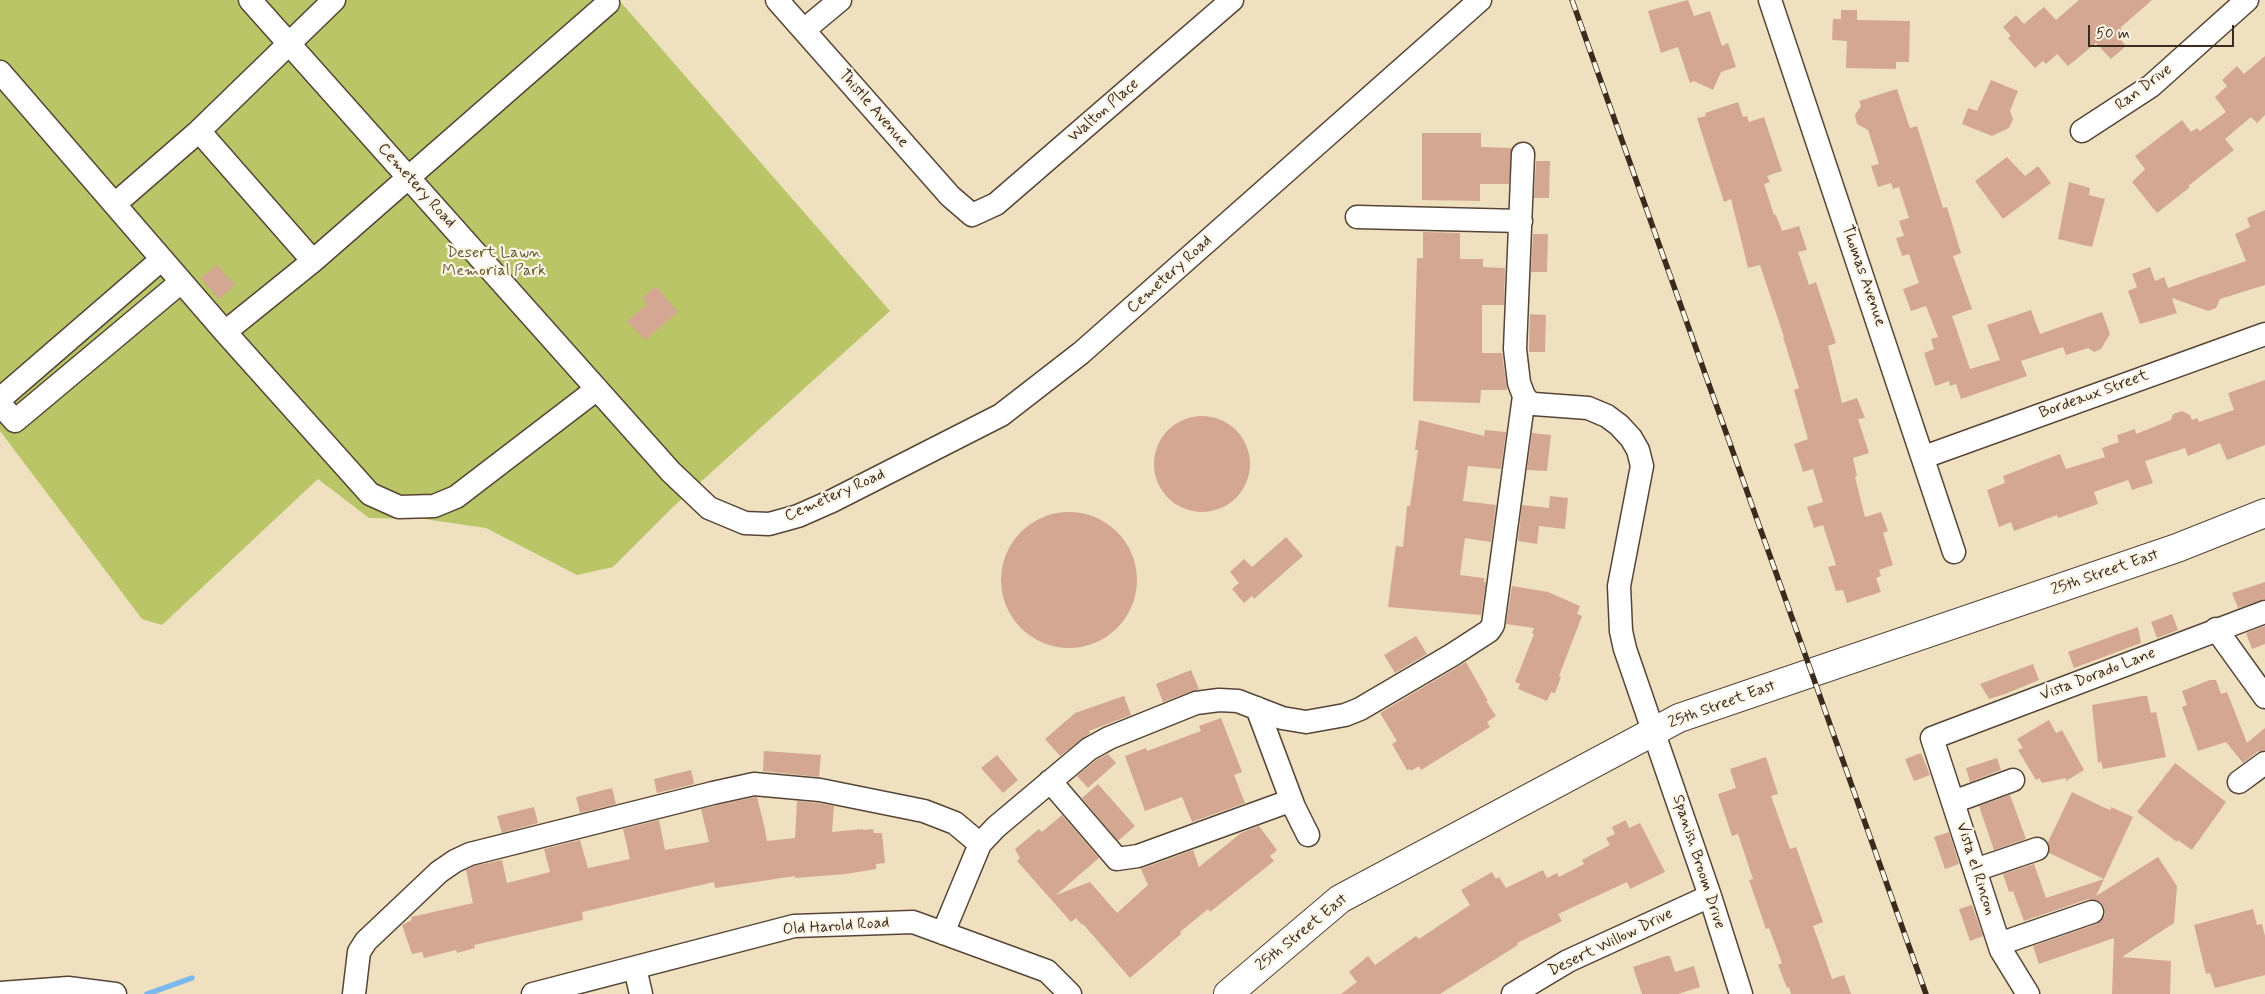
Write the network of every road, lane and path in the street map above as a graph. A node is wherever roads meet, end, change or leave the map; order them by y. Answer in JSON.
{"nodes":[{"id":1,"x":250,"y":0,"type":"edge"},
{"id":2,"x":334,"y":0,"type":"edge"},
{"id":3,"x":777,"y":0,"type":"edge"},
{"id":4,"x":840,"y":0,"type":"edge"},
{"id":5,"x":1232,"y":0,"type":"edge"},
{"id":6,"x":1480,"y":0,"type":"edge"},
{"id":7,"x":1770,"y":0,"type":"edge"},
{"id":8,"x":2247,"y":0,"type":"edge"},
{"id":9,"x":608,"y":3,"type":"dead end"},
{"id":10,"x":804,"y":30,"type":"junction"},
{"id":11,"x":288,"y":43,"type":"junction"},
{"id":12,"x":0,"y":72,"type":"edge"},
{"id":13,"x":199,"y":131,"type":"junction"},
{"id":14,"x":2082,"y":131,"type":"dead end"},
{"id":15,"x":1523,"y":154,"type":"dead end"},
{"id":16,"x":408,"y":176,"type":"junction"},
{"id":17,"x":115,"y":204,"type":"junction"},
{"id":18,"x":972,"y":215,"type":"joint"},
{"id":19,"x":1357,"y":217,"type":"dead end"},
{"id":20,"x":1520,"y":221,"type":"junction"},
{"id":21,"x":162,"y":259,"type":"junction"},
{"id":22,"x":314,"y":261,"type":"junction"},
{"id":23,"x":181,"y":282,"type":"junction"},
{"id":24,"x":225,"y":332,"type":"junction"},
{"id":25,"x":2265,"y":334,"type":"edge"},
{"id":26,"x":597,"y":389,"type":"junction"},
{"id":27,"x":1524,"y":396,"type":"junction"},
{"id":28,"x":0,"y":399,"type":"edge"},
{"id":29,"x":0,"y":404,"type":"edge"},
{"id":30,"x":1924,"y":457,"type":"junction"},
{"id":31,"x":2265,"y":513,"type":"edge"},
{"id":32,"x":1954,"y":552,"type":"dead end"},
{"id":33,"x":2265,"y":612,"type":"edge"},
{"id":34,"x":2216,"y":629,"type":"junction"},
{"id":35,"x":2265,"y":697,"type":"edge"},
{"id":36,"x":1257,"y":708,"type":"junction"},
{"id":37,"x":1654,"y":730,"type":"junction"},
{"id":38,"x":1932,"y":738,"type":"joint"},
{"id":39,"x":2265,"y":762,"type":"edge"},
{"id":40,"x":2013,"y":780,"type":"dead end"},
{"id":41,"x":1050,"y":781,"type":"junction"},
{"id":42,"x":2239,"y":782,"type":"dead end"},
{"id":43,"x":1953,"y":802,"type":"junction"},
{"id":44,"x":1294,"y":807,"type":"junction"},
{"id":45,"x":1308,"y":835,"type":"dead end"},
{"id":46,"x":980,"y":844,"type":"junction"},
{"id":47,"x":2037,"y":849,"type":"dead end"},
{"id":48,"x":1975,"y":870,"type":"junction"},
{"id":49,"x":1710,"y":896,"type":"junction"},
{"id":50,"x":2092,"y":912,"type":"dead end"},
{"id":51,"x":943,"y":933,"type":"junction"},
{"id":52,"x":1999,"y":944,"type":"junction"},
{"id":53,"x":635,"y":968,"type":"junction"},
{"id":54,"x":0,"y":993,"type":"edge"},
{"id":55,"x":115,"y":994,"type":"edge"},
{"id":56,"x":354,"y":994,"type":"edge"},
{"id":57,"x":533,"y":994,"type":"edge"},
{"id":58,"x":641,"y":994,"type":"edge"},
{"id":59,"x":1070,"y":994,"type":"edge"},
{"id":60,"x":1228,"y":994,"type":"edge"},
{"id":61,"x":1513,"y":994,"type":"edge"},
{"id":62,"x":1741,"y":994,"type":"edge"},
{"id":63,"x":2028,"y":994,"type":"edge"}],
"edges":[{"from":1,"to":11,"type":"street","name":"Cemetery Road"},
{"from":2,"to":11,"type":"street"},
{"from":3,"to":10,"type":"street","name":"Thistle Avenue"},
{"from":4,"to":10,"type":"street"},
{"from":5,"to":18,"type":"street","name":"Walton Place"},
{"from":6,"to":26,"type":"street","name":"Cemetery Road"},
{"from":7,"to":30,"type":"street","name":"Thomas Avenue"},
{"from":8,"to":14,"type":"street","name":"Ran Drive"},
{"from":9,"to":16,"type":"street"},
{"from":10,"to":18,"type":"street","name":"Thistle Avenue"},
{"from":11,"to":13,"type":"street"},
{"from":11,"to":16,"type":"street","name":"Cemetery Road"},
{"from":12,"to":17,"type":"street"},
{"from":13,"to":17,"type":"street"},
{"from":13,"to":22,"type":"street"},
{"from":15,"to":20,"type":"street"},
{"from":16,"to":22,"type":"street"},
{"from":16,"to":26,"type":"street","name":"Cemetery Road"},
{"from":17,"to":21,"type":"street"},
{"from":19,"to":20,"type":"street"},
{"from":20,"to":27,"type":"street"},
{"from":21,"to":23,"type":"street"},
{"from":21,"to":28,"type":"street"},
{"from":22,"to":24,"type":"street"},
{"from":23,"to":24,"type":"street"},
{"from":23,"to":29,"type":"street"},
{"from":24,"to":26,"type":"street"},
{"from":25,"to":30,"type":"street","name":"Bordeaux Street"},
{"from":27,"to":36,"type":"street"},
{"from":27,"to":37,"type":"street","name":"Spanish Broom Drive"},
{"from":30,"to":32,"type":"street","name":"Thomas Avenue"},
{"from":31,"to":37,"type":"main road","name":"25th Street East"},
{"from":33,"to":34,"type":"street","name":"Vista Dorado Lane"},
{"from":34,"to":35,"type":"street"},
{"from":34,"to":38,"type":"street","name":"Vista Dorado Lane"},
{"from":36,"to":41,"type":"street"},
{"from":36,"to":44,"type":"street"},
{"from":37,"to":49,"type":"street","name":"Spanish Broom Drive"},
{"from":37,"to":60,"type":"main road","name":"25th Street East"},
{"from":38,"to":43,"type":"street","name":"Vista el Rincon"},
{"from":39,"to":42,"type":"street"},
{"from":40,"to":43,"type":"street"},
{"from":41,"to":44,"type":"street"},
{"from":41,"to":46,"type":"street"},
{"from":43,"to":48,"type":"street","name":"Vista el Rincon"},
{"from":44,"to":45,"type":"street"},
{"from":46,"to":51,"type":"street"},
{"from":46,"to":56,"type":"street"},
{"from":47,"to":48,"type":"street"},
{"from":48,"to":52,"type":"street","name":"Vista el Rincon"},
{"from":49,"to":61,"type":"street","name":"Desert Willow Drive"},
{"from":49,"to":62,"type":"street","name":"Spanish Broom Drive"},
{"from":50,"to":52,"type":"street"},
{"from":51,"to":53,"type":"street","name":"Old Harold Road"},
{"from":51,"to":59,"type":"street","name":"Old Harold Road"},
{"from":52,"to":63,"type":"street","name":"Vista el Rincon"},
{"from":53,"to":57,"type":"street","name":"Old Harold Road"},
{"from":53,"to":58,"type":"street"},
{"from":54,"to":55,"type":"street"}]}
